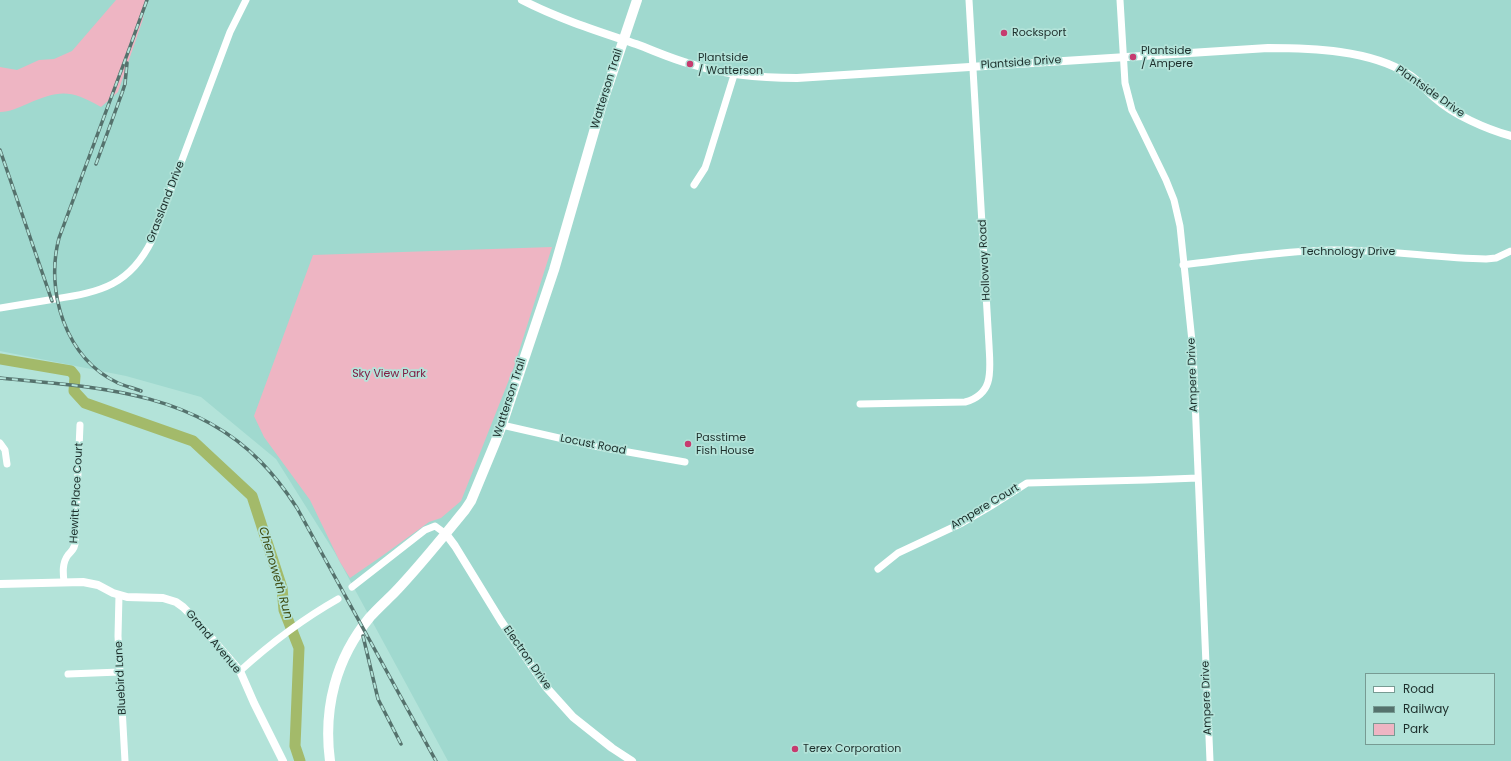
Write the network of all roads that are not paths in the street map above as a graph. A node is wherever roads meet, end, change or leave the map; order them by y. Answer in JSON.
{"nodes":[{"id":1,"x":246,"y":0,"type":"edge"},
{"id":2,"x":522,"y":0,"type":"edge"},
{"id":3,"x":637,"y":0,"type":"edge"},
{"id":4,"x":969,"y":0,"type":"edge"},
{"id":5,"x":1120,"y":0,"type":"edge"},
{"id":6,"x":622,"y":40,"type":"junction"},
{"id":7,"x":1123,"y":57,"type":"junction"},
{"id":8,"x":974,"y":66,"type":"junction"},
{"id":9,"x":734,"y":74,"type":"junction"},
{"id":10,"x":1511,"y":136,"type":"edge"},
{"id":11,"x":694,"y":186,"type":"dead end"},
{"id":12,"x":1511,"y":251,"type":"edge"},
{"id":13,"x":1183,"y":265,"type":"junction"},
{"id":14,"x":0,"y":308,"type":"edge"},
{"id":15,"x":860,"y":404,"type":"dead end"},
{"id":16,"x":80,"y":425,"type":"dead end"},
{"id":17,"x":502,"y":425,"type":"junction"},
{"id":18,"x":0,"y":443,"type":"edge"},
{"id":19,"x":684,"y":462,"type":"dead end"},
{"id":20,"x":7,"y":464,"type":"dead end"},
{"id":21,"x":1198,"y":478,"type":"junction"},
{"id":22,"x":446,"y":534,"type":"junction"},
{"id":23,"x":878,"y":569,"type":"dead end"},
{"id":24,"x":64,"y":582,"type":"junction"},
{"id":25,"x":0,"y":584,"type":"edge"},
{"id":26,"x":352,"y":587,"type":"dead end"},
{"id":27,"x":119,"y":595,"type":"junction"},
{"id":28,"x":338,"y":599,"type":"dead end"},
{"id":29,"x":240,"y":671,"type":"junction"},
{"id":30,"x":120,"y":672,"type":"junction"},
{"id":31,"x":68,"y":674,"type":"dead end"},
{"id":32,"x":125,"y":761,"type":"edge"},
{"id":33,"x":282,"y":761,"type":"edge"},
{"id":34,"x":330,"y":761,"type":"edge"},
{"id":35,"x":632,"y":761,"type":"edge"},
{"id":36,"x":1210,"y":761,"type":"edge"}],
"edges":[{"from":1,"to":14,"type":"street","name":"Grassland Drive"},
{"from":2,"to":6,"type":"street","name":"Plantside Drive"},
{"from":3,"to":6,"type":"main road","name":"Watterson Trail"},
{"from":4,"to":8,"type":"street","name":"Holloway Road"},
{"from":5,"to":7,"type":"street","name":"Ampere Drive"},
{"from":6,"to":9,"type":"street","name":"Plantside Drive"},
{"from":6,"to":17,"type":"main road","name":"Watterson Trail"},
{"from":7,"to":8,"type":"street","name":"Plantside Drive"},
{"from":7,"to":10,"type":"street","name":"Plantside Drive"},
{"from":7,"to":13,"type":"street","name":"Ampere Drive"},
{"from":8,"to":9,"type":"street","name":"Plantside Drive"},
{"from":8,"to":15,"type":"street","name":"Holloway Road"},
{"from":9,"to":11,"type":"street"},
{"from":12,"to":13,"type":"street","name":"Technology Drive"},
{"from":13,"to":21,"type":"street","name":"Ampere Drive"},
{"from":16,"to":24,"type":"street","name":"Hewitt Place Court"},
{"from":17,"to":19,"type":"street","name":"Locust Road"},
{"from":17,"to":22,"type":"main road","name":"Watterson Trail"},
{"from":18,"to":20,"type":"street"},
{"from":21,"to":23,"type":"street","name":"Ampere Court"},
{"from":21,"to":36,"type":"street","name":"Ampere Drive"},
{"from":22,"to":26,"type":"street"},
{"from":22,"to":34,"type":"main road","name":"Watterson Trail"},
{"from":22,"to":35,"type":"street","name":"Electron Drive"},
{"from":24,"to":25,"type":"street","name":"Grand Avenue"},
{"from":24,"to":27,"type":"street","name":"Grand Avenue"},
{"from":27,"to":29,"type":"street","name":"Grand Avenue"},
{"from":27,"to":30,"type":"street","name":"Bluebird Lane"},
{"from":28,"to":29,"type":"street"},
{"from":29,"to":33,"type":"street","name":"Grand Avenue"},
{"from":30,"to":31,"type":"street"},
{"from":30,"to":32,"type":"street","name":"Bluebird Lane"}]}
